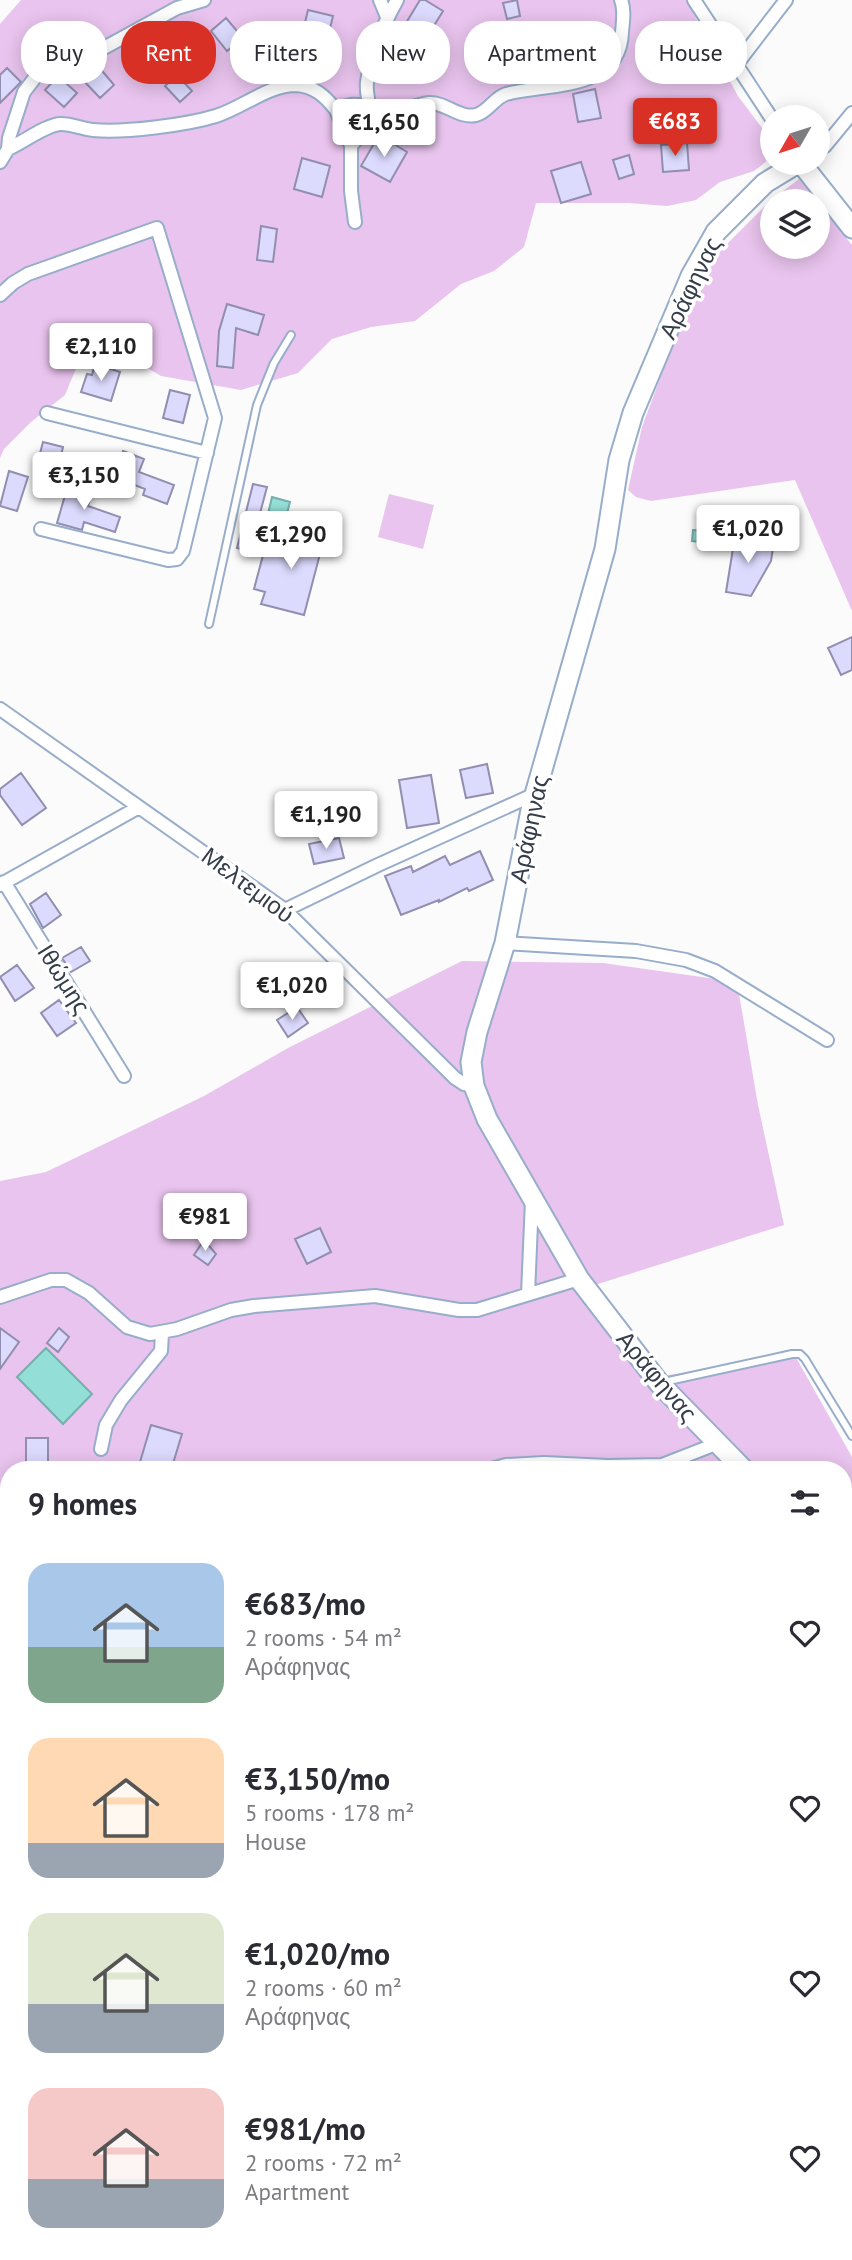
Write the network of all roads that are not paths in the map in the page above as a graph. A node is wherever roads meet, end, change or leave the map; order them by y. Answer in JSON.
{"nodes":[{"id":1,"x":204,"y":0,"type":"edge"},
{"id":2,"x":380,"y":0,"type":"edge"},
{"id":3,"x":397,"y":0,"type":"edge"},
{"id":4,"x":621,"y":0,"type":"edge"},
{"id":5,"x":694,"y":0,"type":"edge"},
{"id":6,"x":786,"y":0,"type":"edge"},
{"id":7,"x":387,"y":17,"type":"junction"},
{"id":8,"x":708,"y":21,"type":"edge"},
{"id":9,"x":747,"y":51,"type":"edge"},
{"id":10,"x":747,"y":82,"type":"edge"},
{"id":11,"x":763,"y":105,"type":"edge"},
{"id":12,"x":370,"y":109,"type":"junction"},
{"id":13,"x":336,"y":110,"type":"junction"},
{"id":14,"x":852,"y":113,"type":"edge"},
{"id":15,"x":830,"y":140,"type":"edge"},
{"id":16,"x":351,"y":146,"type":"junction"},
{"id":17,"x":8,"y":149,"type":"junction"},
{"id":18,"x":0,"y":162,"type":"edge"},
{"id":19,"x":779,"y":175,"type":"edge"},
{"id":20,"x":809,"y":175,"type":"edge"},
{"id":21,"x":355,"y":222,"type":"dead end"},
{"id":22,"x":852,"y":228,"type":"edge"},
{"id":23,"x":0,"y":295,"type":"edge"},
{"id":24,"x":291,"y":334,"type":"dead end"},
{"id":25,"x":47,"y":414,"type":"dead end"},
{"id":26,"x":207,"y":453,"type":"junction"},
{"id":27,"x":41,"y":529,"type":"dead end"},
{"id":28,"x":209,"y":624,"type":"dead end"},
{"id":29,"x":1,"y":712,"type":"edge"},
{"id":30,"x":535,"y":794,"type":"junction"},
{"id":31,"x":139,"y":807,"type":"junction"},
{"id":32,"x":2,"y":883,"type":"edge"},
{"id":33,"x":285,"y":910,"type":"junction"},
{"id":34,"x":505,"y":943,"type":"junction"},
{"id":35,"x":827,"y":1040,"type":"dead end"},
{"id":36,"x":124,"y":1076,"type":"dead end"},
{"id":37,"x":474,"y":1086,"type":"junction"},
{"id":38,"x":532,"y":1199,"type":"junction"},
{"id":39,"x":579,"y":1279,"type":"junction"},
{"id":40,"x":528,"y":1294,"type":"junction"},
{"id":41,"x":0,"y":1297,"type":"edge"},
{"id":42,"x":162,"y":1333,"type":"junction"},
{"id":43,"x":659,"y":1383,"type":"junction"},
{"id":44,"x":852,"y":1436,"type":"edge"},
{"id":45,"x":716,"y":1444,"type":"junction"},
{"id":46,"x":101,"y":1449,"type":"dead end"},
{"id":47,"x":672,"y":1461,"type":"edge"},
{"id":48,"x":734,"y":1461,"type":"edge"}],
"edges":[{"from":1,"to":17,"type":"street"},
{"from":2,"to":7,"type":"street"},
{"from":3,"to":7,"type":"street"},
{"from":4,"to":12,"type":"street"},
{"from":5,"to":8,"type":"street"},
{"from":6,"to":9,"type":"street"},
{"from":7,"to":12,"type":"street"},
{"from":10,"to":11,"type":"street"},
{"from":12,"to":13,"type":"street"},
{"from":12,"to":16,"type":"street"},
{"from":13,"to":16,"type":"street"},
{"from":13,"to":17,"type":"street"},
{"from":14,"to":15,"type":"street"},
{"from":16,"to":21,"type":"street"},
{"from":17,"to":18,"type":"street"},
{"from":19,"to":30,"type":"main road","name":"Αράφηνας"},
{"from":20,"to":22,"type":"main road"},
{"from":23,"to":26,"type":"street"},
{"from":24,"to":28,"type":"lane"},
{"from":25,"to":26,"type":"street"},
{"from":26,"to":27,"type":"street"},
{"from":29,"to":31,"type":"street","name":"Μελτεμιού"},
{"from":30,"to":33,"type":"street"},
{"from":30,"to":34,"type":"main road","name":"Αράφηνας"},
{"from":31,"to":32,"type":"street"},
{"from":31,"to":33,"type":"street","name":"Μελτεμιού"},
{"from":32,"to":36,"type":"street","name":"Ιθώμης"},
{"from":33,"to":37,"type":"street","name":"Μελτεμιού"},
{"from":34,"to":35,"type":"street"},
{"from":34,"to":37,"type":"main road","name":"Αράφηνας"},
{"from":37,"to":38,"type":"main road","name":"Αράφηνας"},
{"from":38,"to":39,"type":"main road","name":"Αράφηνας"},
{"from":38,"to":40,"type":"street"},
{"from":39,"to":40,"type":"street"},
{"from":39,"to":43,"type":"main road","name":"Αράφηνας"},
{"from":40,"to":42,"type":"street"},
{"from":41,"to":42,"type":"street"},
{"from":42,"to":46,"type":"street"},
{"from":43,"to":44,"type":"lane"},
{"from":43,"to":45,"type":"main road","name":"Αράφηνας"},
{"from":45,"to":47,"type":"street"},
{"from":45,"to":48,"type":"main road","name":"Αράφηνας"}]}
